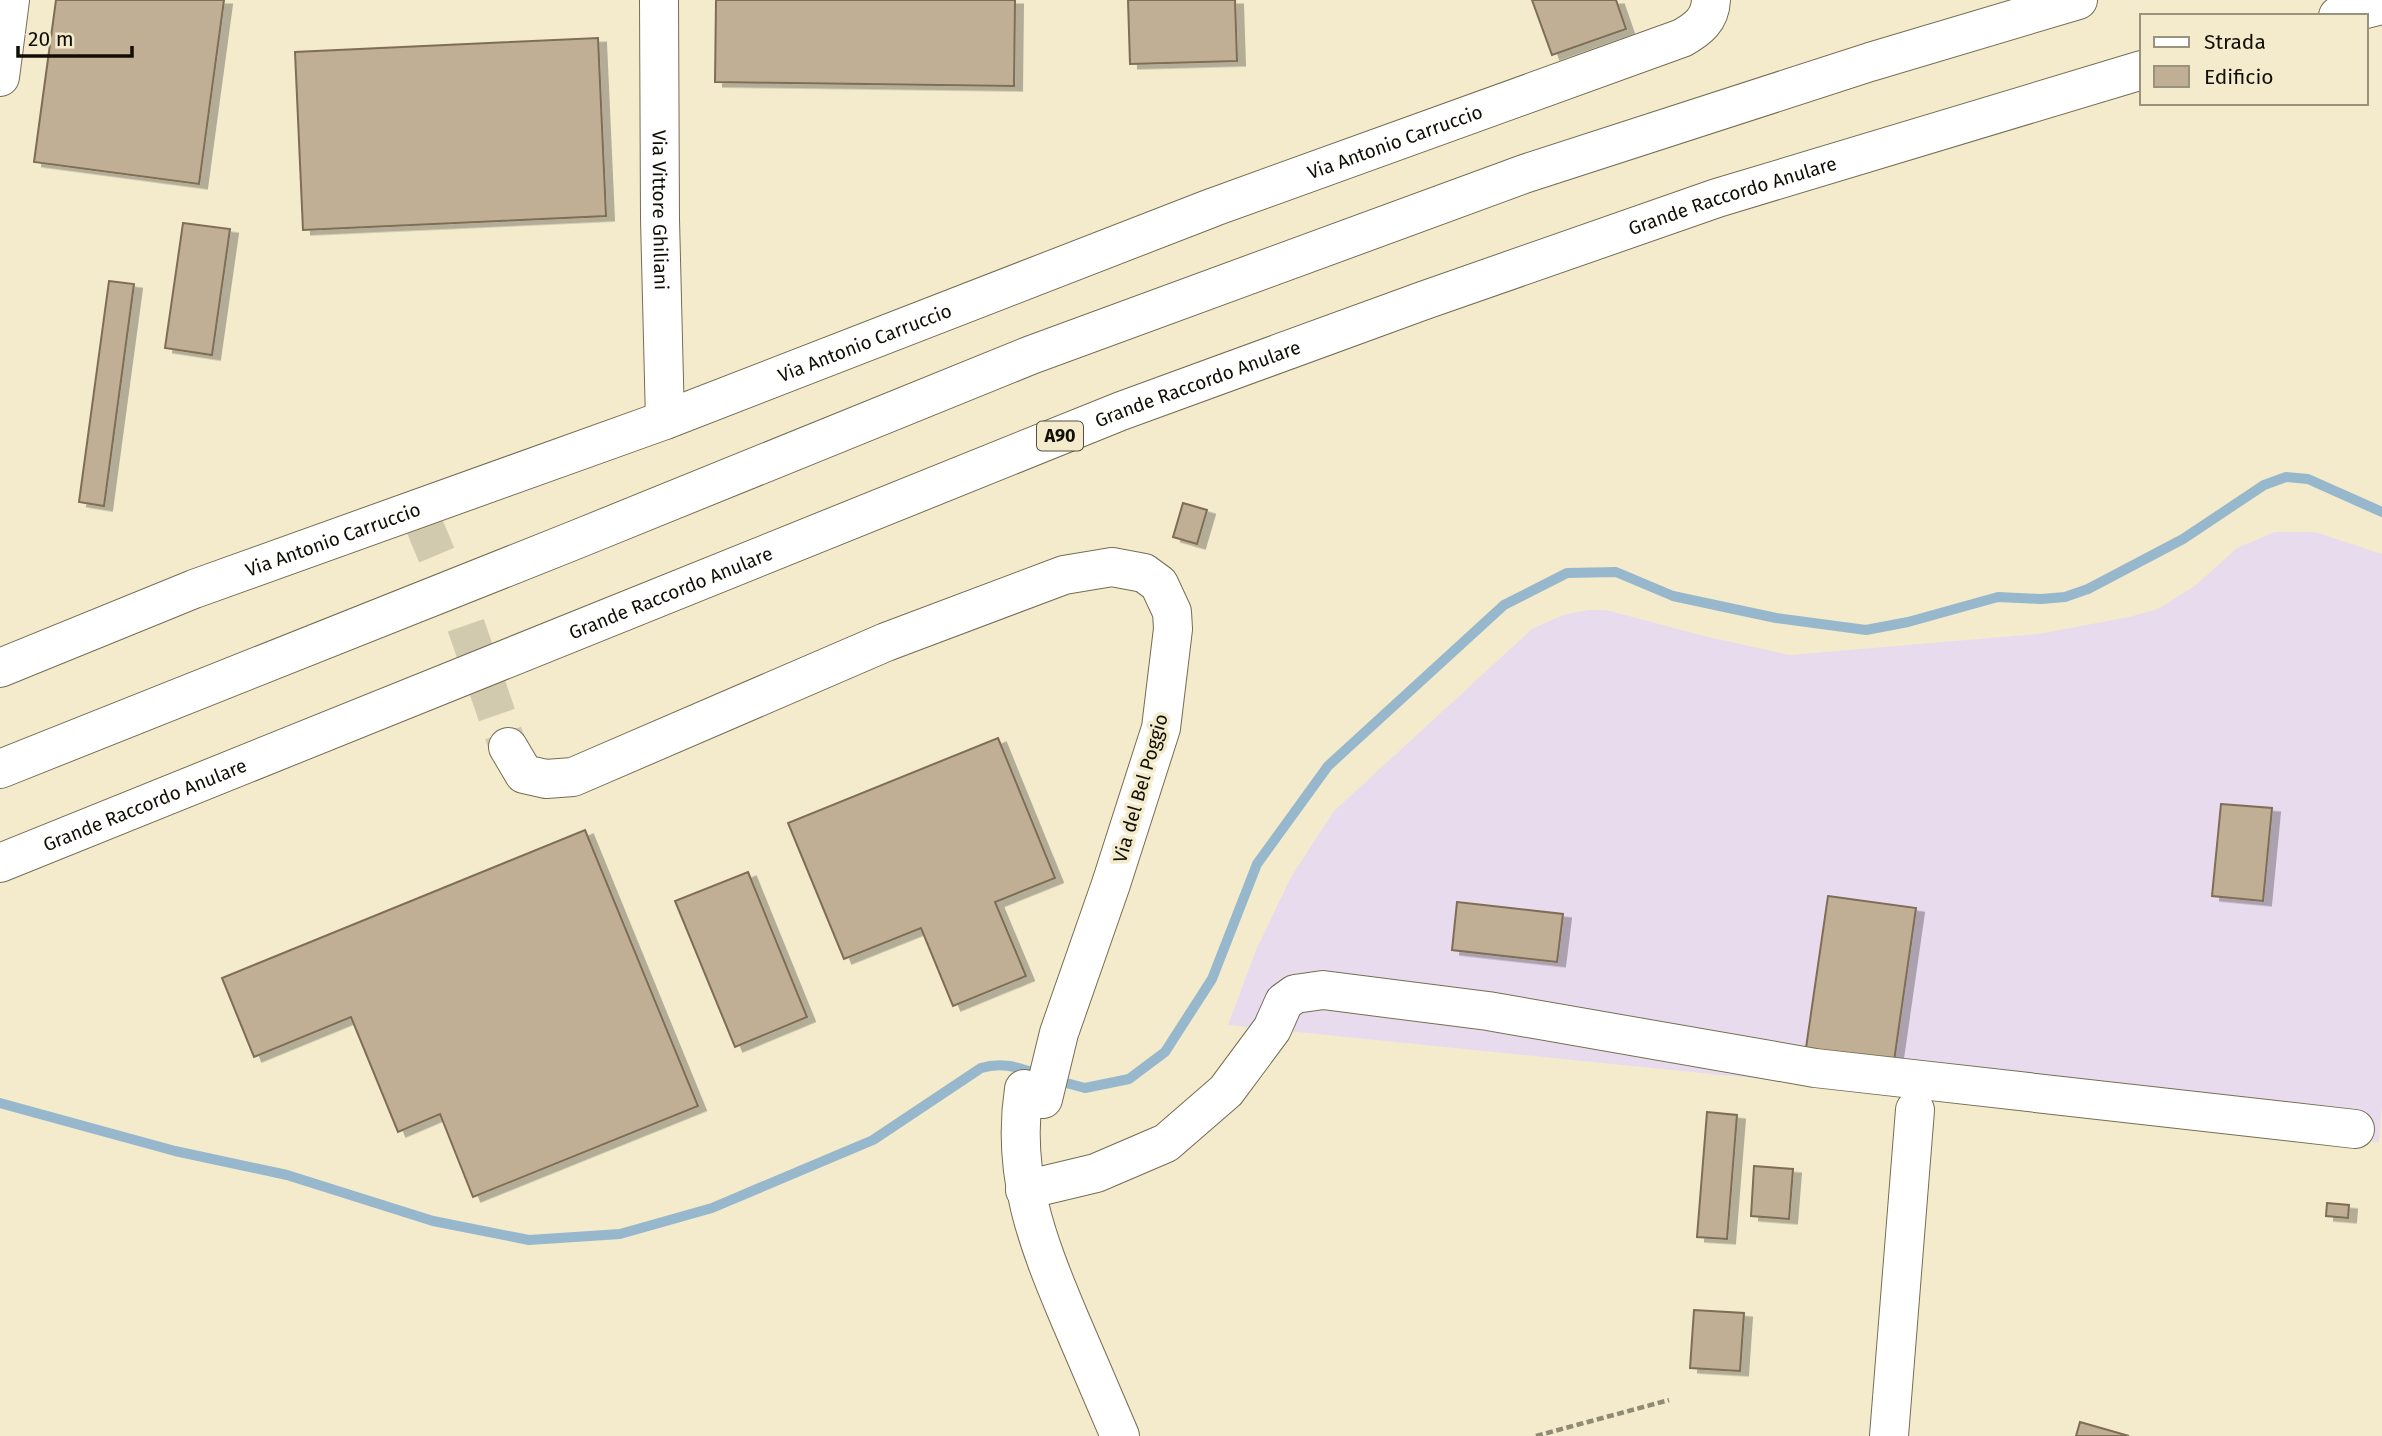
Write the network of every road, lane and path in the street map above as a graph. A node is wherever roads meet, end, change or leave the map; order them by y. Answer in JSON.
{"nodes":[{"id":1,"x":10,"y":0,"type":"edge"},
{"id":2,"x":659,"y":0,"type":"edge"},
{"id":3,"x":1711,"y":0,"type":"edge"},
{"id":4,"x":2078,"y":0,"type":"edge"},
{"id":5,"x":2382,"y":5,"type":"edge"},
{"id":6,"x":2346,"y":14,"type":"edge"},
{"id":7,"x":2140,"y":71,"type":"edge"},
{"id":8,"x":0,"y":77,"type":"edge"},
{"id":9,"x":666,"y":420,"type":"junction"},
{"id":10,"x":0,"y":668,"type":"edge"},
{"id":11,"x":508,"y":747,"type":"tunnel mouth"},
{"id":12,"x":0,"y":769,"type":"edge"},
{"id":13,"x":0,"y":863,"type":"edge"},
{"id":14,"x":1914,"y":1110,"type":"dead end"},
{"id":15,"x":2372,"y":1124,"type":"edge"},
{"id":16,"x":1025,"y":1190,"type":"junction"},
{"id":17,"x":1669,"y":1401,"type":"dead end"},
{"id":18,"x":1120,"y":1436,"type":"edge"},
{"id":19,"x":1536,"y":1436,"type":"edge"},
{"id":20,"x":1889,"y":1436,"type":"edge"}],
"edges":[{"from":1,"to":8,"type":"main road"},
{"from":2,"to":9,"type":"main road","name":"Via Vittore Ghiliani"},
{"from":3,"to":9,"type":"main road","name":"Via Antonio Carruccio"},
{"from":4,"to":12,"type":"main road"},
{"from":5,"to":6,"type":"main road"},
{"from":7,"to":13,"type":"main road","name":"Grande Raccordo Anulare","number":"A90"},
{"from":9,"to":10,"type":"main road","name":"Via Antonio Carruccio"},
{"from":11,"to":16,"type":"main road","name":"Via del Bel Poggio"},
{"from":14,"to":20,"type":"main road"},
{"from":15,"to":16,"type":"main road"},
{"from":16,"to":18,"type":"main road","name":"Via del Bel Poggio"},
{"from":17,"to":19,"type":"path"}]}
